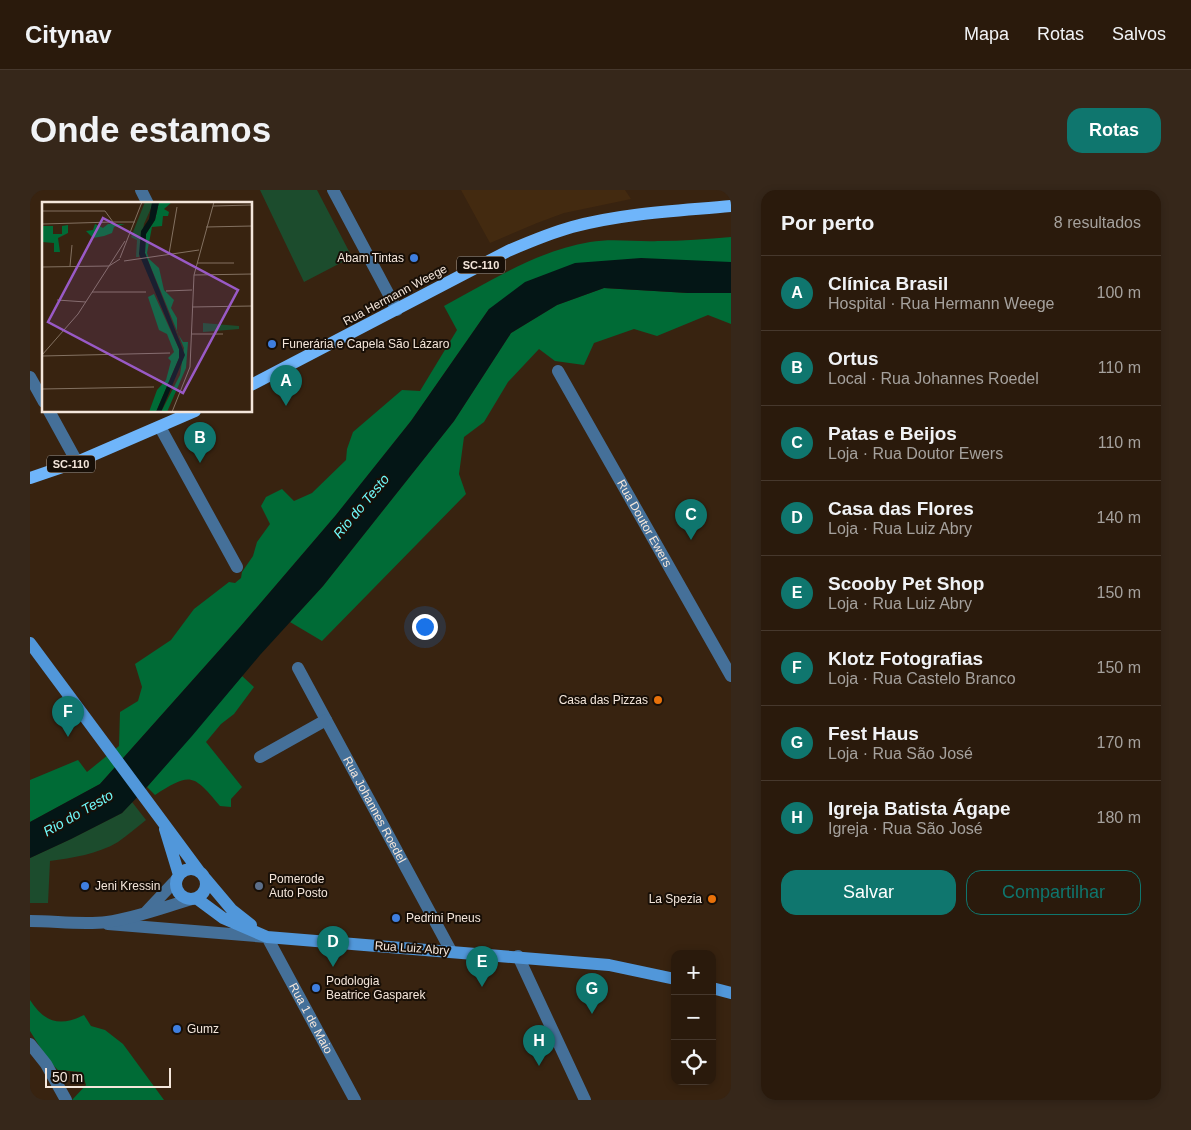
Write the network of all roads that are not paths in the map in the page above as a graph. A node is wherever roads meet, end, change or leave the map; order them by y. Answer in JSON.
{"nodes":[{"id":1,"x":141,"y":190,"type":"edge"},
{"id":2,"x":333,"y":190,"type":"edge"},
{"id":3,"x":147,"y":202,"type":"edge"},
{"id":4,"x":731,"y":206,"type":"edge"},
{"id":5,"x":397,"y":310,"type":"junction"},
{"id":6,"x":558,"y":371,"type":"dead end"},
{"id":7,"x":30,"y":377,"type":"edge"},
{"id":8,"x":252,"y":384,"type":"edge"},
{"id":9,"x":42,"y":398,"type":"edge"},
{"id":10,"x":50,"y":412,"type":"edge"},
{"id":11,"x":193,"y":412,"type":"edge"},
{"id":12,"x":160,"y":427,"type":"junction"},
{"id":13,"x":77,"y":462,"type":"junction"},
{"id":14,"x":30,"y":478,"type":"edge"},
{"id":15,"x":237,"y":567,"type":"dead end"},
{"id":16,"x":32,"y":648,"type":"edge"},
{"id":17,"x":298,"y":668,"type":"dead end"},
{"id":18,"x":731,"y":676,"type":"edge"},
{"id":19,"x":326,"y":720,"type":"junction"},
{"id":20,"x":260,"y":757,"type":"dead end"},
{"id":21,"x":162,"y":820,"type":"junction"},
{"id":22,"x":202,"y":874,"type":"junction"},
{"id":23,"x":178,"y":877,"type":"junction"},
{"id":24,"x":194,"y":898,"type":"junction"},
{"id":25,"x":145,"y":913,"type":"junction"},
{"id":26,"x":30,"y":921,"type":"edge"},
{"id":27,"x":91,"y":923,"type":"junction"},
{"id":28,"x":267,"y":937,"type":"junction"},
{"id":29,"x":451,"y":951,"type":"junction"},
{"id":30,"x":518,"y":956,"type":"junction"},
{"id":31,"x":671,"y":978,"type":"edge"},
{"id":32,"x":716,"y":989,"type":"edge"},
{"id":33,"x":731,"y":993,"type":"edge"},
{"id":34,"x":30,"y":1044,"type":"edge"},
{"id":35,"x":66,"y":1100,"type":"edge"},
{"id":36,"x":355,"y":1100,"type":"edge"},
{"id":37,"x":585,"y":1100,"type":"edge"}],
"edges":[{"from":1,"to":3,"type":"street"},
{"from":2,"to":5,"type":"street"},
{"from":4,"to":5,"type":"main road","name":"Rua Hermann Weege","number":"SC-110"},
{"from":5,"to":8,"type":"main road","name":"Rua Hermann Weege","number":"SC-110"},
{"from":6,"to":18,"type":"street","name":"Rua Doutor Ewers"},
{"from":7,"to":9,"type":"street"},
{"from":10,"to":13,"type":"street"},
{"from":11,"to":12,"type":"main road","number":"SC-110"},
{"from":12,"to":13,"type":"main road","number":"SC-110"},
{"from":12,"to":15,"type":"street"},
{"from":13,"to":14,"type":"main road","number":"SC-110"},
{"from":16,"to":21,"type":"main road"},
{"from":17,"to":19,"type":"street","name":"Rua Johannes Roedel"},
{"from":19,"to":20,"type":"street"},
{"from":19,"to":29,"type":"street","name":"Rua Johannes Roedel"},
{"from":21,"to":22,"type":"main road"},
{"from":21,"to":23,"type":"main road"},
{"from":22,"to":23,"type":"main road"},
{"from":22,"to":24,"type":"main road"},
{"from":22,"to":28,"type":"main road"},
{"from":23,"to":24,"type":"main road"},
{"from":23,"to":25,"type":"street"},
{"from":24,"to":25,"type":"street"},
{"from":24,"to":28,"type":"main road","name":"Rua Luiz Abry"},
{"from":25,"to":27,"type":"street"},
{"from":26,"to":27,"type":"street"},
{"from":27,"to":28,"type":"street"},
{"from":28,"to":29,"type":"main road","name":"Rua Luiz Abry"},
{"from":28,"to":36,"type":"street","name":"Rua 1 de Maio"},
{"from":29,"to":30,"type":"main road","name":"Rua Luiz Abry"},
{"from":30,"to":31,"type":"main road","name":"Rua Luiz Abry"},
{"from":30,"to":37,"type":"street"},
{"from":32,"to":33,"type":"main road"},
{"from":34,"to":35,"type":"street"}]}
